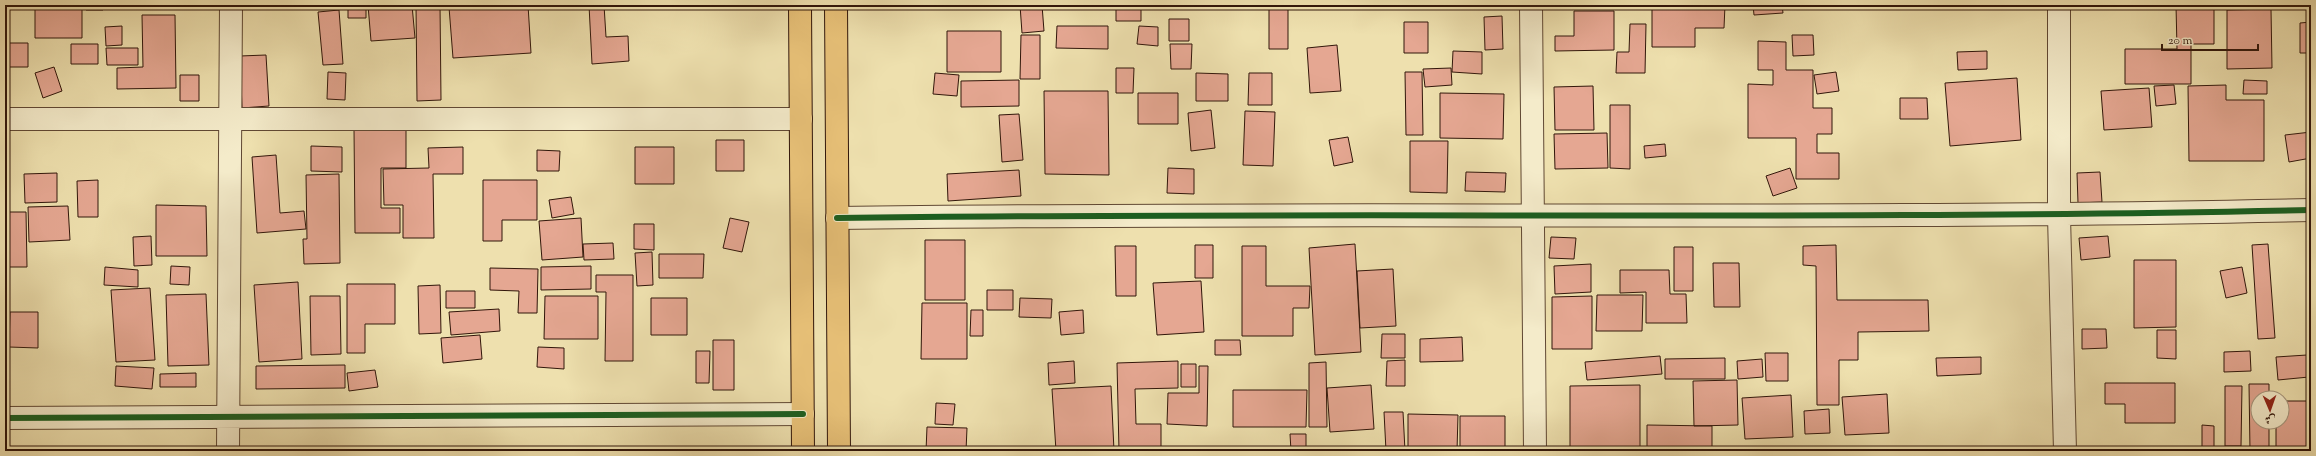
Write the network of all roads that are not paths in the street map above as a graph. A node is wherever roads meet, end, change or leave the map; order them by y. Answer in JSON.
{"nodes":[{"id":1,"x":231,"y":5,"type":"edge"},
{"id":2,"x":800,"y":5,"type":"edge"},
{"id":3,"x":836,"y":5,"type":"edge"},
{"id":4,"x":1531,"y":5,"type":"edge"},
{"id":5,"x":2060,"y":5,"type":"edge"},
{"id":6,"x":231,"y":117,"type":"junction"},
{"id":7,"x":5,"y":118,"type":"edge"},
{"id":8,"x":801,"y":119,"type":"junction"},
{"id":9,"x":2311,"y":210,"type":"edge"},
{"id":10,"x":1533,"y":214,"type":"junction"},
{"id":11,"x":2059,"y":216,"type":"junction"},
{"id":12,"x":837,"y":218,"type":"junction"},
{"id":13,"x":803,"y":414,"type":"junction"},
{"id":14,"x":227,"y":416,"type":"junction"},
{"id":15,"x":5,"y":418,"type":"edge"},
{"id":16,"x":228,"y":451,"type":"edge"},
{"id":17,"x":803,"y":451,"type":"edge"},
{"id":18,"x":839,"y":451,"type":"edge"},
{"id":19,"x":1535,"y":451,"type":"edge"},
{"id":20,"x":2065,"y":451,"type":"edge"}],
"edges":[{"from":1,"to":6,"type":"street"},
{"from":2,"to":8,"type":"main road"},
{"from":3,"to":12,"type":"main road"},
{"from":4,"to":10,"type":"street"},
{"from":5,"to":11,"type":"street"},
{"from":6,"to":7,"type":"street"},
{"from":6,"to":8,"type":"street"},
{"from":6,"to":14,"type":"street"},
{"from":8,"to":13,"type":"main road"},
{"from":9,"to":11,"type":"street"},
{"from":10,"to":11,"type":"street"},
{"from":10,"to":12,"type":"street"},
{"from":10,"to":19,"type":"street"},
{"from":11,"to":20,"type":"street"},
{"from":12,"to":18,"type":"main road"},
{"from":13,"to":14,"type":"street"},
{"from":13,"to":17,"type":"main road"},
{"from":14,"to":15,"type":"street"},
{"from":14,"to":16,"type":"street"}]}
